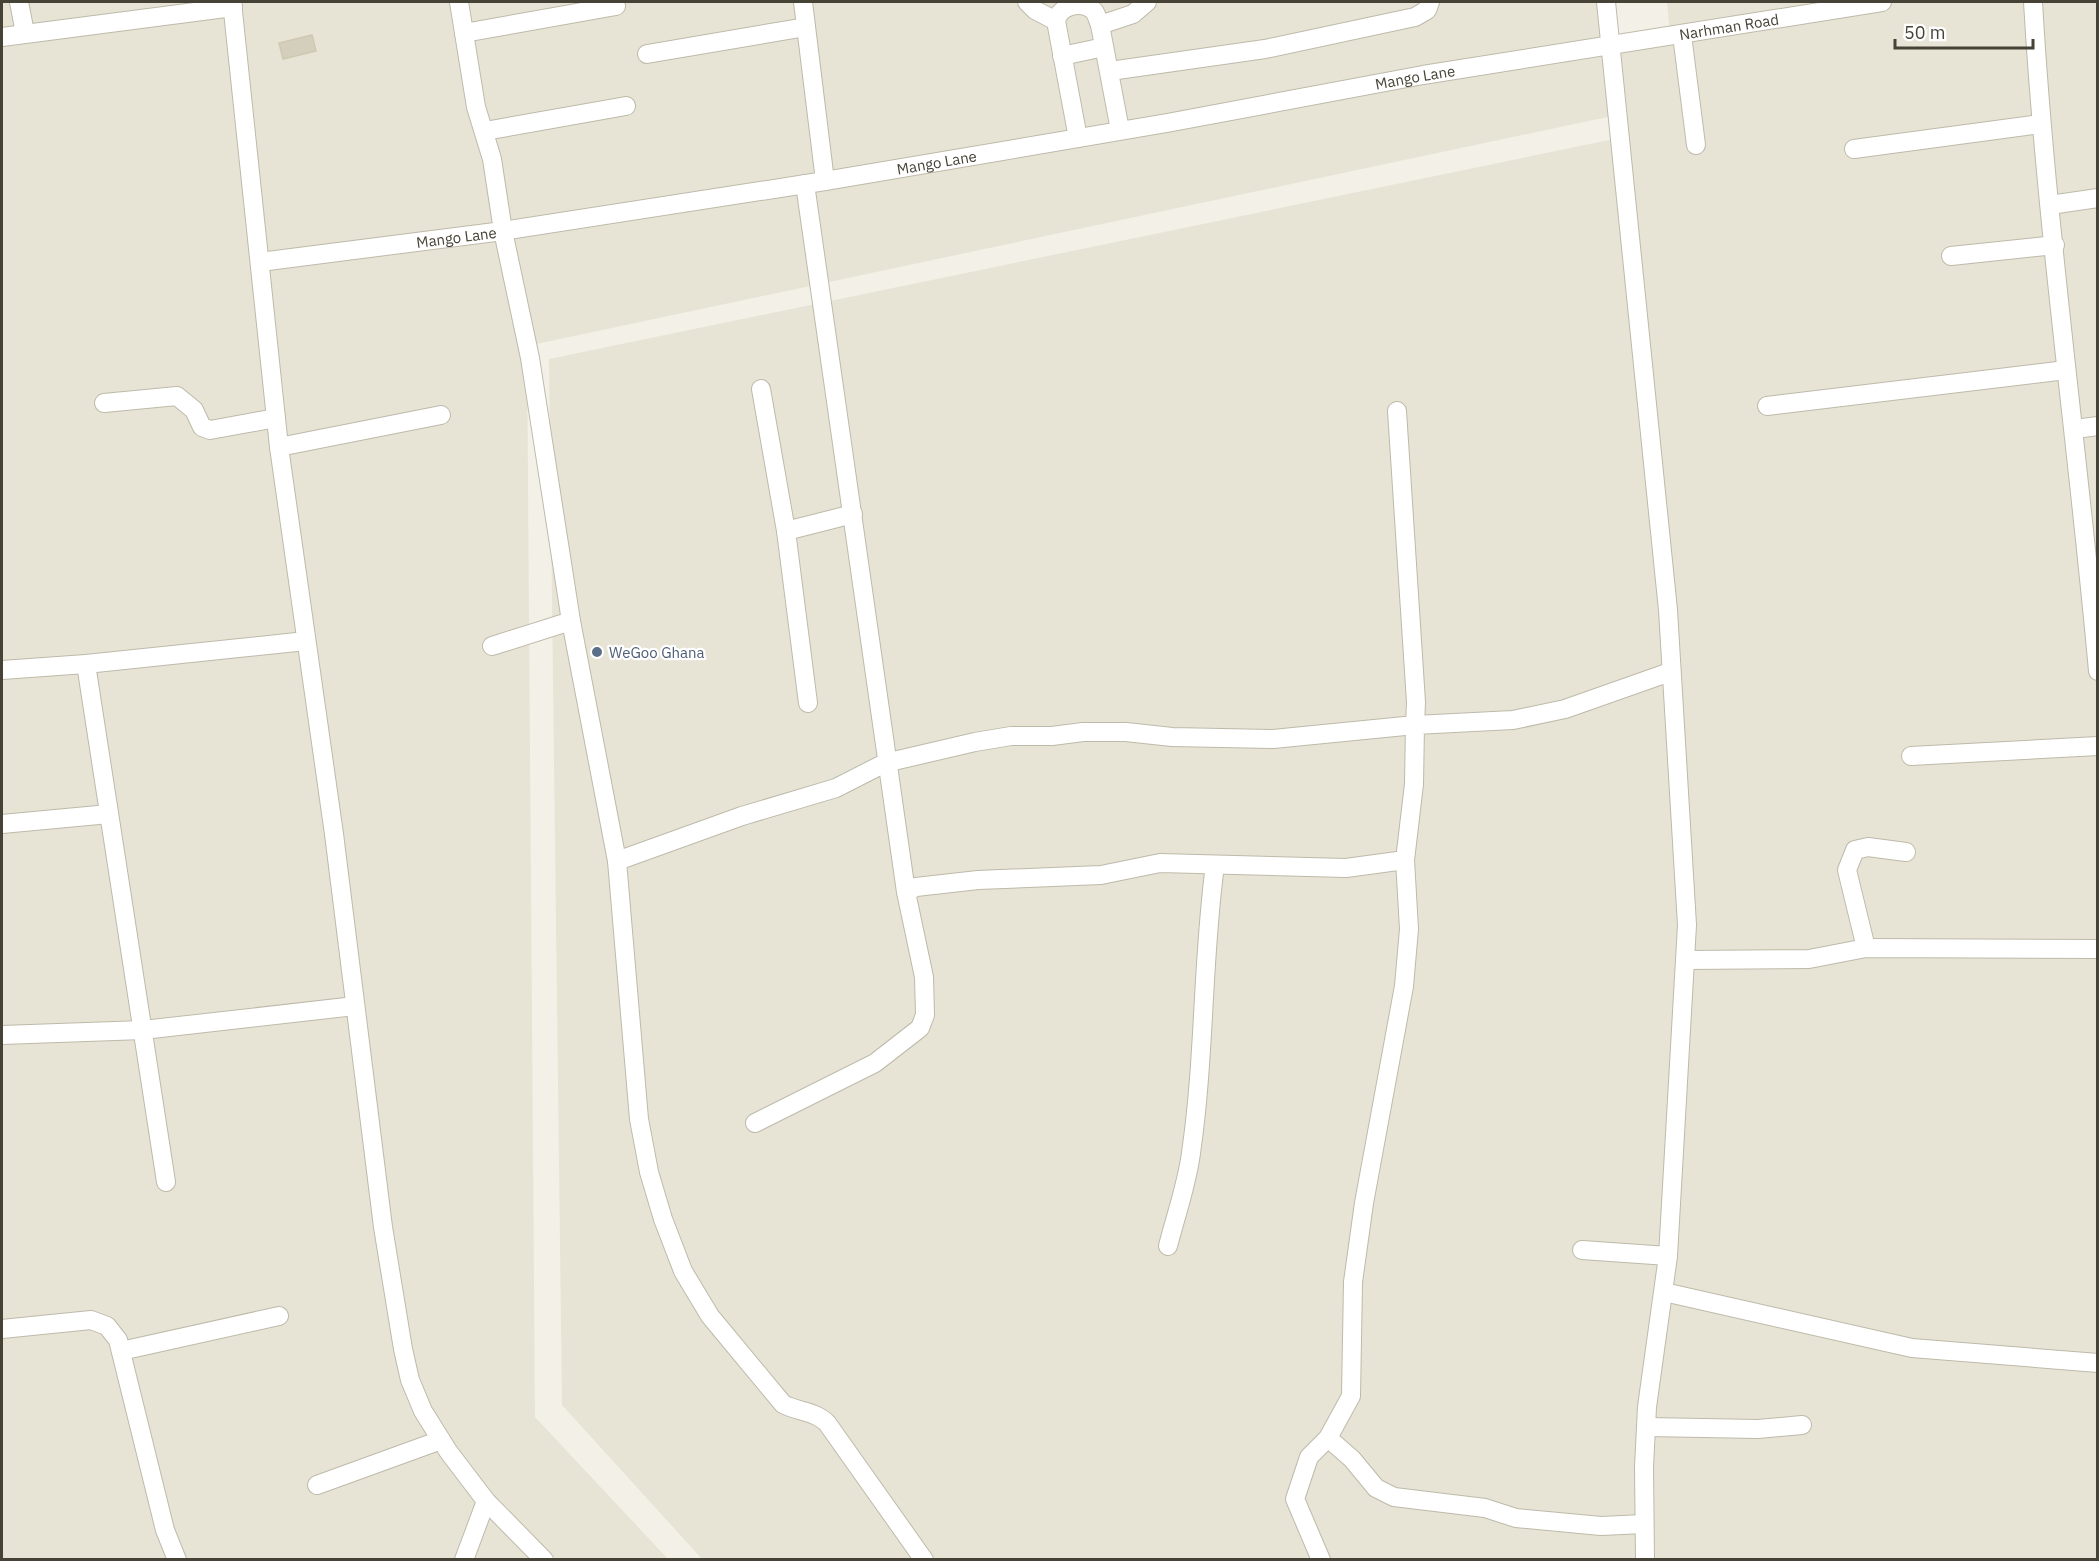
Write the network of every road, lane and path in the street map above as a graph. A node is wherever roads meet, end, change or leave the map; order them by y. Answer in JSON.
{"nodes":[{"id":1,"x":19,"y":2,"type":"edge"},
{"id":2,"x":459,"y":2,"type":"edge"},
{"id":3,"x":803,"y":2,"type":"edge"},
{"id":4,"x":1027,"y":2,"type":"edge"},
{"id":5,"x":1147,"y":2,"type":"edge"},
{"id":6,"x":1430,"y":2,"type":"edge"},
{"id":7,"x":1606,"y":2,"type":"edge"},
{"id":8,"x":1882,"y":2,"type":"edge"},
{"id":9,"x":2033,"y":2,"type":"edge"},
{"id":10,"x":232,"y":4,"type":"edge"},
{"id":11,"x":616,"y":6,"type":"dead end"},
{"id":12,"x":1056,"y":21,"type":"junction"},
{"id":13,"x":1100,"y":25,"type":"junction"},
{"id":14,"x":806,"y":27,"type":"junction"},
{"id":15,"x":25,"y":33,"type":"junction"},
{"id":16,"x":464,"y":33,"type":"junction"},
{"id":17,"x":1682,"y":35,"type":"junction"},
{"id":18,"x":2,"y":37,"type":"edge"},
{"id":19,"x":1611,"y":46,"type":"junction"},
{"id":20,"x":1104,"y":47,"type":"junction"},
{"id":21,"x":647,"y":54,"type":"dead end"},
{"id":22,"x":1062,"y":56,"type":"junction"},
{"id":23,"x":1110,"y":71,"type":"junction"},
{"id":24,"x":626,"y":106,"type":"dead end"},
{"id":25,"x":2040,"y":124,"type":"junction"},
{"id":26,"x":1120,"y":130,"type":"junction"},
{"id":27,"x":485,"y":131,"type":"junction"},
{"id":28,"x":1078,"y":138,"type":"junction"},
{"id":29,"x":1696,"y":146,"type":"dead end"},
{"id":30,"x":1854,"y":149,"type":"dead end"},
{"id":31,"x":825,"y":181,"type":"junction"},
{"id":32,"x":805,"y":184,"type":"junction"},
{"id":33,"x":2097,"y":198,"type":"edge"},
{"id":34,"x":2050,"y":205,"type":"junction"},
{"id":35,"x":503,"y":231,"type":"junction"},
{"id":36,"x":2055,"y":245,"type":"junction"},
{"id":37,"x":1952,"y":256,"type":"dead end"},
{"id":38,"x":260,"y":262,"type":"junction"},
{"id":39,"x":2066,"y":370,"type":"junction"},
{"id":40,"x":761,"y":389,"type":"dead end"},
{"id":41,"x":104,"y":403,"type":"dead end"},
{"id":42,"x":1767,"y":406,"type":"dead end"},
{"id":43,"x":1397,"y":411,"type":"dead end"},
{"id":44,"x":441,"y":415,"type":"dead end"},
{"id":45,"x":276,"y":417,"type":"junction"},
{"id":46,"x":2097,"y":426,"type":"edge"},
{"id":47,"x":2075,"y":429,"type":"junction"},
{"id":48,"x":279,"y":447,"type":"junction"},
{"id":49,"x":853,"y":514,"type":"junction"},
{"id":50,"x":786,"y":531,"type":"junction"},
{"id":51,"x":572,"y":621,"type":"junction"},
{"id":52,"x":2096,"y":637,"type":"edge"},
{"id":53,"x":306,"y":641,"type":"junction"},
{"id":54,"x":492,"y":646,"type":"dead end"},
{"id":55,"x":86,"y":664,"type":"junction"},
{"id":56,"x":2,"y":670,"type":"edge"},
{"id":57,"x":2097,"y":671,"type":"edge"},
{"id":58,"x":1670,"y":672,"type":"junction"},
{"id":59,"x":808,"y":703,"type":"dead end"},
{"id":60,"x":1415,"y":726,"type":"junction"},
{"id":61,"x":2097,"y":746,"type":"edge"},
{"id":62,"x":1911,"y":756,"type":"dead end"},
{"id":63,"x":885,"y":763,"type":"junction"},
{"id":64,"x":109,"y":814,"type":"junction"},
{"id":65,"x":2,"y":824,"type":"edge"},
{"id":66,"x":1906,"y":852,"type":"dead end"},
{"id":67,"x":1405,"y":860,"type":"junction"},
{"id":68,"x":617,"y":861,"type":"junction"},
{"id":69,"x":1215,"y":865,"type":"junction"},
{"id":70,"x":906,"y":892,"type":"junction"},
{"id":71,"x":1866,"y":948,"type":"junction"},
{"id":72,"x":2097,"y":949,"type":"edge"},
{"id":73,"x":1686,"y":960,"type":"junction"},
{"id":74,"x":356,"y":1006,"type":"junction"},
{"id":75,"x":143,"y":1030,"type":"junction"},
{"id":76,"x":2,"y":1035,"type":"edge"},
{"id":77,"x":755,"y":1123,"type":"dead end"},
{"id":78,"x":166,"y":1182,"type":"dead end"},
{"id":79,"x":1168,"y":1246,"type":"dead end"},
{"id":80,"x":1582,"y":1250,"type":"dead end"},
{"id":81,"x":1668,"y":1256,"type":"junction"},
{"id":82,"x":1664,"y":1292,"type":"junction"},
{"id":83,"x":279,"y":1316,"type":"dead end"},
{"id":84,"x":2,"y":1329,"type":"edge"},
{"id":85,"x":121,"y":1351,"type":"junction"},
{"id":86,"x":2097,"y":1363,"type":"edge"},
{"id":87,"x":1802,"y":1425,"type":"dead end"},
{"id":88,"x":1647,"y":1427,"type":"junction"},
{"id":89,"x":1329,"y":1438,"type":"junction"},
{"id":90,"x":441,"y":1440,"type":"junction"},
{"id":91,"x":317,"y":1485,"type":"dead end"},
{"id":92,"x":486,"y":1501,"type":"junction"},
{"id":93,"x":1644,"y":1524,"type":"junction"},
{"id":94,"x":177,"y":1560,"type":"edge"},
{"id":95,"x":464,"y":1560,"type":"edge"},
{"id":96,"x":544,"y":1560,"type":"edge"},
{"id":97,"x":924,"y":1560,"type":"edge"},
{"id":98,"x":1321,"y":1560,"type":"edge"},
{"id":99,"x":1645,"y":1560,"type":"edge"}],
"edges":[{"from":1,"to":15,"type":"street"},
{"from":2,"to":16,"type":"street"},
{"from":3,"to":14,"type":"street"},
{"from":4,"to":12,"type":"street"},
{"from":5,"to":13,"type":"street"},
{"from":6,"to":23,"type":"street"},
{"from":7,"to":19,"type":"street"},
{"from":8,"to":17,"type":"street","name":"Narhman Road"},
{"from":9,"to":25,"type":"street"},
{"from":10,"to":15,"type":"street"},
{"from":10,"to":38,"type":"street"},
{"from":11,"to":16,"type":"street"},
{"from":12,"to":13,"type":"street"},
{"from":12,"to":22,"type":"street"},
{"from":13,"to":20,"type":"street"},
{"from":14,"to":21,"type":"street"},
{"from":14,"to":31,"type":"street"},
{"from":15,"to":18,"type":"street"},
{"from":16,"to":27,"type":"street"},
{"from":17,"to":19,"type":"street","name":"Narhman Road"},
{"from":17,"to":29,"type":"street"},
{"from":19,"to":26,"type":"street","name":"Mango Lane"},
{"from":19,"to":58,"type":"street"},
{"from":20,"to":22,"type":"street"},
{"from":20,"to":23,"type":"street"},
{"from":22,"to":28,"type":"street"},
{"from":23,"to":26,"type":"street"},
{"from":24,"to":27,"type":"street"},
{"from":25,"to":30,"type":"street"},
{"from":25,"to":34,"type":"street"},
{"from":26,"to":28,"type":"street","name":"Mango Lane"},
{"from":27,"to":35,"type":"street"},
{"from":28,"to":31,"type":"street","name":"Mango Lane"},
{"from":31,"to":32,"type":"street","name":"Mango Lane"},
{"from":32,"to":35,"type":"street","name":"Mango Lane"},
{"from":32,"to":49,"type":"street"},
{"from":33,"to":34,"type":"street"},
{"from":34,"to":36,"type":"street"},
{"from":35,"to":38,"type":"street","name":"Mango Lane"},
{"from":35,"to":51,"type":"street"},
{"from":36,"to":37,"type":"street"},
{"from":36,"to":39,"type":"street"},
{"from":38,"to":45,"type":"street"},
{"from":39,"to":42,"type":"street"},
{"from":39,"to":47,"type":"street"},
{"from":40,"to":50,"type":"street"},
{"from":41,"to":45,"type":"street"},
{"from":43,"to":60,"type":"street"},
{"from":44,"to":48,"type":"street"},
{"from":45,"to":48,"type":"street"},
{"from":46,"to":47,"type":"street"},
{"from":47,"to":52,"type":"street"},
{"from":48,"to":53,"type":"street"},
{"from":49,"to":50,"type":"street"},
{"from":49,"to":63,"type":"street"},
{"from":50,"to":59,"type":"street"},
{"from":51,"to":54,"type":"street"},
{"from":51,"to":68,"type":"street"},
{"from":52,"to":57,"type":"street"},
{"from":53,"to":55,"type":"street"},
{"from":53,"to":74,"type":"street"},
{"from":55,"to":56,"type":"street"},
{"from":55,"to":64,"type":"street"},
{"from":58,"to":60,"type":"street"},
{"from":58,"to":73,"type":"street"},
{"from":60,"to":63,"type":"street"},
{"from":60,"to":67,"type":"street"},
{"from":61,"to":62,"type":"street"},
{"from":63,"to":68,"type":"street"},
{"from":63,"to":70,"type":"street"},
{"from":64,"to":65,"type":"street"},
{"from":64,"to":75,"type":"street"},
{"from":66,"to":71,"type":"street"},
{"from":67,"to":69,"type":"street"},
{"from":67,"to":89,"type":"street"},
{"from":68,"to":97,"type":"street"},
{"from":69,"to":70,"type":"street"},
{"from":69,"to":79,"type":"street"},
{"from":70,"to":77,"type":"street"},
{"from":71,"to":72,"type":"street"},
{"from":71,"to":73,"type":"street"},
{"from":73,"to":81,"type":"street"},
{"from":74,"to":75,"type":"street"},
{"from":74,"to":90,"type":"street"},
{"from":75,"to":76,"type":"street"},
{"from":75,"to":78,"type":"street"},
{"from":80,"to":81,"type":"street"},
{"from":81,"to":82,"type":"street"},
{"from":82,"to":86,"type":"street"},
{"from":82,"to":88,"type":"street"},
{"from":83,"to":85,"type":"street"},
{"from":84,"to":85,"type":"street"},
{"from":85,"to":94,"type":"street"},
{"from":87,"to":88,"type":"street"},
{"from":88,"to":93,"type":"street"},
{"from":89,"to":93,"type":"street"},
{"from":89,"to":98,"type":"street"},
{"from":90,"to":91,"type":"street"},
{"from":90,"to":92,"type":"street"},
{"from":92,"to":95,"type":"street"},
{"from":92,"to":96,"type":"street"},
{"from":93,"to":99,"type":"street"}]}
